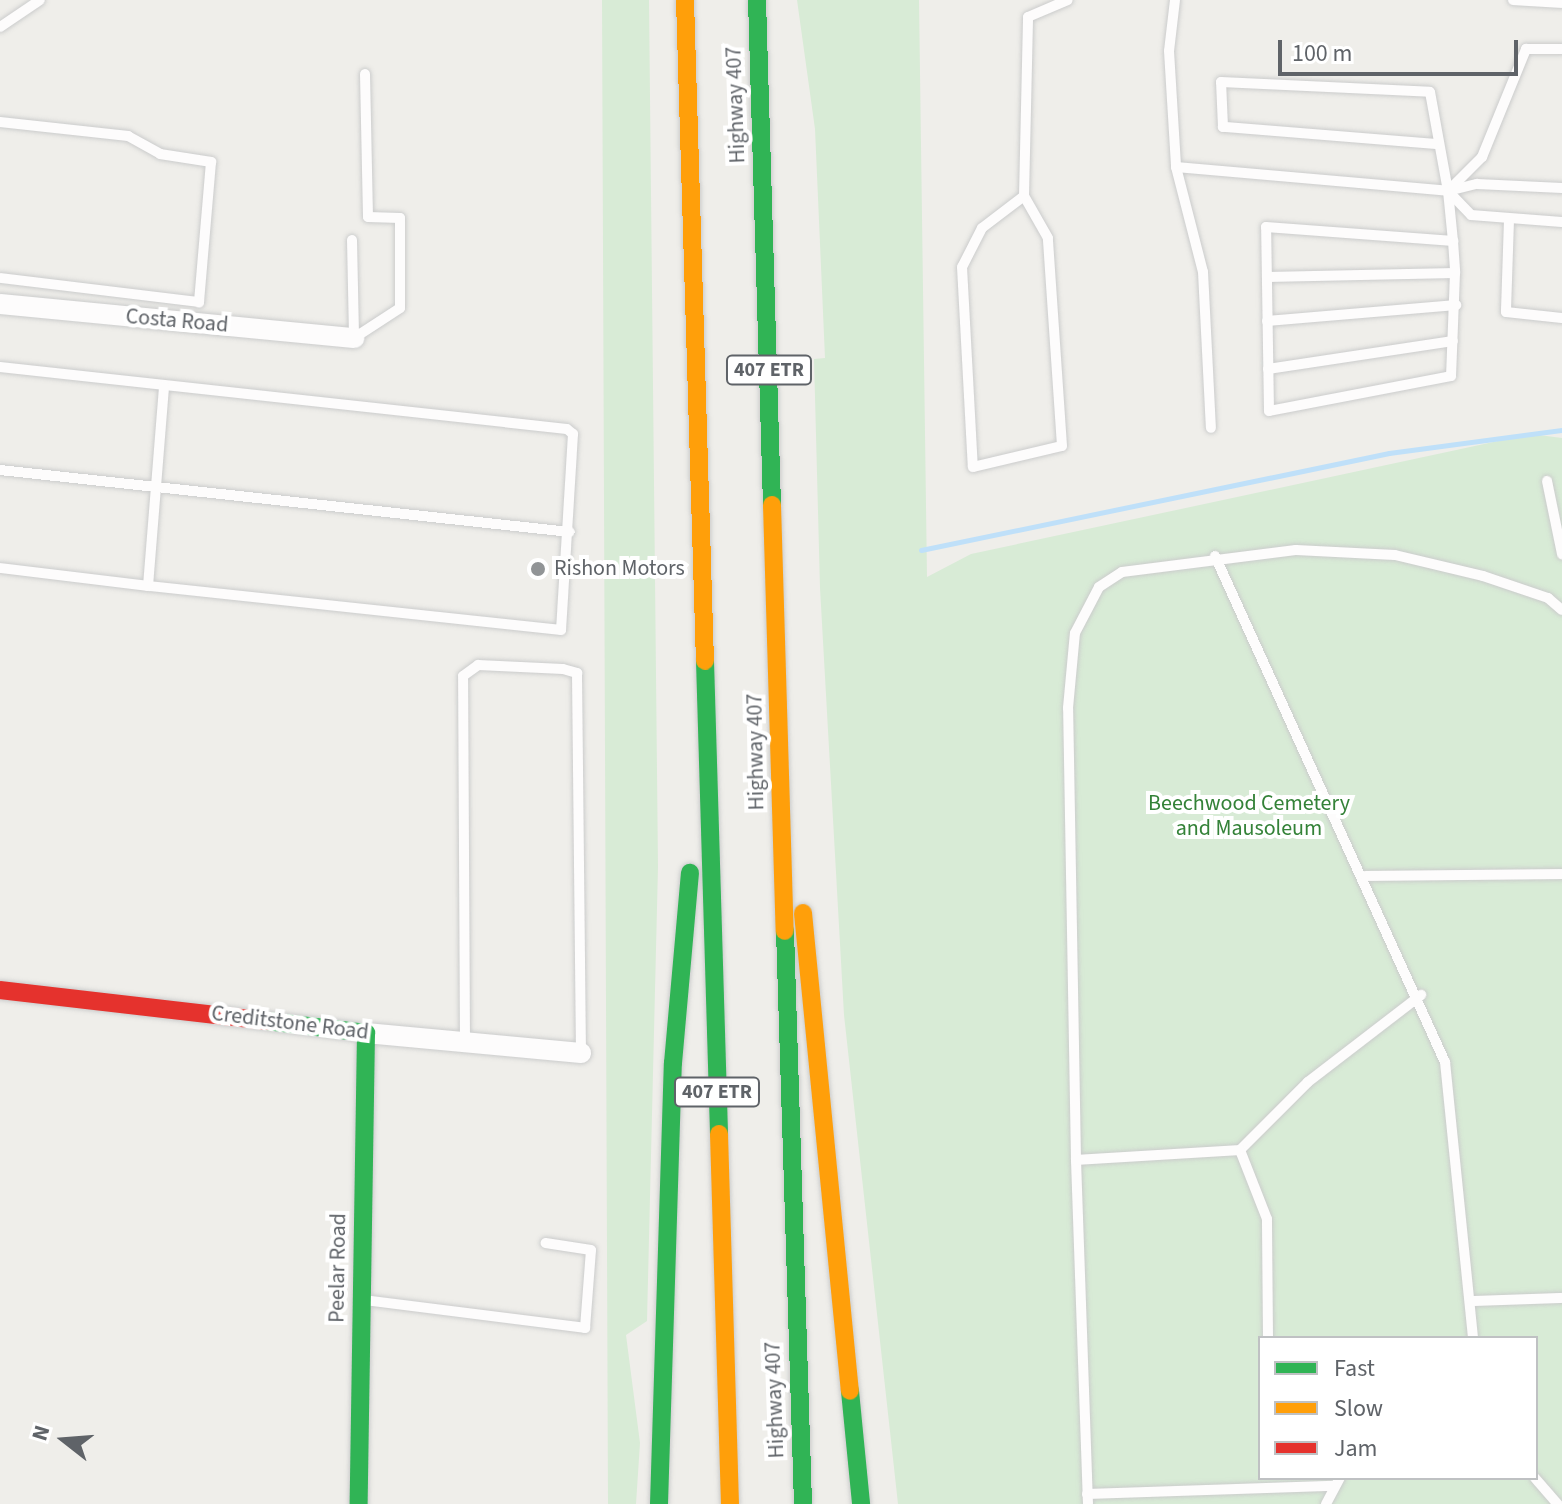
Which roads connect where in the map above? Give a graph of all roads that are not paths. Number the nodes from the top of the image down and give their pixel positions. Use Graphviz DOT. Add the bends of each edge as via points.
graph roads {
  1 [pos="40,0"];
  2 [pos="685,0"];
  3 [pos="757,0"];
  4 [pos="1068,0"];
  5 [pos="1175,0"];
  6 [pos="1513,0"];
  7 [pos="1562,3"];
  8 [pos="0,27"];
  9 [pos="1562,49"];
  10 [pos="365,74"];
  11 [pos="0,122"];
  12 [pos="1436,144"];
  13 [pos="1176,167"];
  14 [pos="1562,188"];
  15 [pos="1448,191"];
  16 [pos="1024,196"];
  17 [pos="1509,220"];
  18 [pos="1562,222"];
  19 [pos="352,240"];
  20 [pos="1453,241"];
  21 [pos="1455,273"];
  22 [pos="1267,277"];
  23 [pos="0,278"];
  24 [pos="0,304"];
  25 [pos="1456,305"];
  26 [pos="1562,318"];
  27 [pos="1267,321"];
  28 [pos="354,338"];
  29 [pos="1453,341"];
  30 [pos="0,367"];
  31 [pos="1268,369"];
  32 [pos="164,387"];
  33 [pos="1211,428"];
  34 [pos="0,470"];
  35 [pos="1547,481"];
  36 [pos="154,487"];
  37 [pos="570,532"];
  38 [pos="1562,554"];
  39 [pos="1215,556"];
  40 [pos="0,568"];
  41 [pos="148,586"];
  42 [pos="1562,610"];
  43 [pos="704,680"];
  44 [pos="781,740"];
  45 [pos="1562,874"];
  46 [pos="1366,876"];
  47 [pos="0,990"];
  48 [pos="1421,995"];
  49 [pos="366,1033"];
  50 [pos="465,1042"];
  51 [pos="581,1053"];
  52 [pos="1240,1150"];
  53 [pos="1076,1160"];
  54 [pos="546,1243"];
  55 [pos="1562,1298"];
  56 [pos="362,1299"];
  57 [pos="1472,1301"];
  58 [pos="1268,1336"];
  59 [pos="1473,1336"];
  60 [pos="1537,1480"];
  61 [pos="1337,1482"];
  62 [pos="1088,1499"];
  63 [pos="359,1504"];
  64 [pos="659,1504"];
  65 [pos="730,1504"];
  66 [pos="803,1504"];
  67 [pos="861,1504"];
  68 [pos="1326,1504"];
  69 [pos="1558,1504"];
  1 -- 8 [label="lane"];
  2 -- 43 [label="main road, 407 ETR"];
  3 -- 44 [label="main road, Highway 407 / 407 ETR"];
  4 -- 16 [label="lane" via="1028,17"];
  5 -- 13 [label="lane" via="1169,51"];
  6 -- 7 [label="lane"];
  9 -- 15 [label="lane" via="1526,49 1482,157"];
  10 -- 28 [label="lane" via="368,217 400,218 400,308"];
  11 -- 23 [label="lane" via="128,136 160,154 211,162 199,302"];
  12 -- 12 [label="lane" via="1430,92 1221,82 1223,127"];
  12 -- 15 [label="lane"];
  13 -- 15 [label="lane"];
  13 -- 33 [label="lane" via="1203,272"];
  14 -- 15 [label="lane" via="1477,184"];
  15 -- 17 [label="lane" via="1471,215"];
  15 -- 20 [label="lane"];
  16 -- 16 [label="lane" via="982,228 962,267 973,467 1062,446 1048,238"];
  17 -- 18 [label="lane"];
  17 -- 26 [label="lane" via="1506,312"];
  19 -- 28 [label="lane"];
  20 -- 21 [label="lane"];
  20 -- 22 [label="lane" via="1266,227"];
  21 -- 22 [label="lane"];
  21 -- 25 [label="lane"];
  22 -- 27 [label="lane"];
  24 -- 28 [label="street, Costa Road"];
  25 -- 27 [label="lane"];
  25 -- 29 [label="lane"];
  27 -- 31 [label="lane"];
  29 -- 31 [label="lane"];
  29 -- 31 [label="lane" via="1451,376 1307,408 1269,411"];
  30 -- 32 [label="lane"];
  32 -- 36 [label="lane"];
  32 -- 37 [label="lane" via="567,429 573,434"];
  34 -- 36 [label="lane"];
  35 -- 38 [label="lane"];
  36 -- 37 [label="lane"];
  36 -- 41 [label="lane"];
  37 -- 41 [label="lane" via="561,630"];
  39 -- 42 [label="lane" via="1262,550 1395,555 1483,576 1548,598"];
  39 -- 46 [label="lane"];
  39 -- 53 [label="lane" via="1122,572 1099,587 1075,633 1068,708"];
  40 -- 41 [label="lane"];
  43 -- 64 [label="main road" via="673,1063"];
  43 -- 65 [label="main road, 407 ETR"];
  44 -- 66 [label="main road, Highway 407 / 407 ETR"];
  44 -- 67 [label="main road" via="834,1178"];
  45 -- 46 [label="lane"];
  46 -- 48 [label="lane"];
  47 -- 49 [label="main road, Creditstone Road"];
  48 -- 52 [label="lane" via="1308,1082"];
  48 -- 57 [label="lane" via="1445,1062"];
  49 -- 50 [label="street, Creditstone Road"];
  49 -- 56 [label="main road, Peelar Road"];
  50 -- 51 [label="street, Creditstone Road"];
  50 -- 51 [label="lane" via="463,676 478,665 563,669 577,680"];
  52 -- 53 [label="lane"];
  52 -- 58 [label="lane" via="1267,1219"];
  53 -- 62 [label="lane"];
  54 -- 56 [label="lane" via="591,1250 585,1328"];
  55 -- 57 [label="lane"];
  56 -- 63 [label="main road, Peelar Road"];
  57 -- 59 [label="lane"];
  60 -- 69 [label="lane"];
  61 -- 62 [label="lane"];
  61 -- 68 [label="lane"];
}
